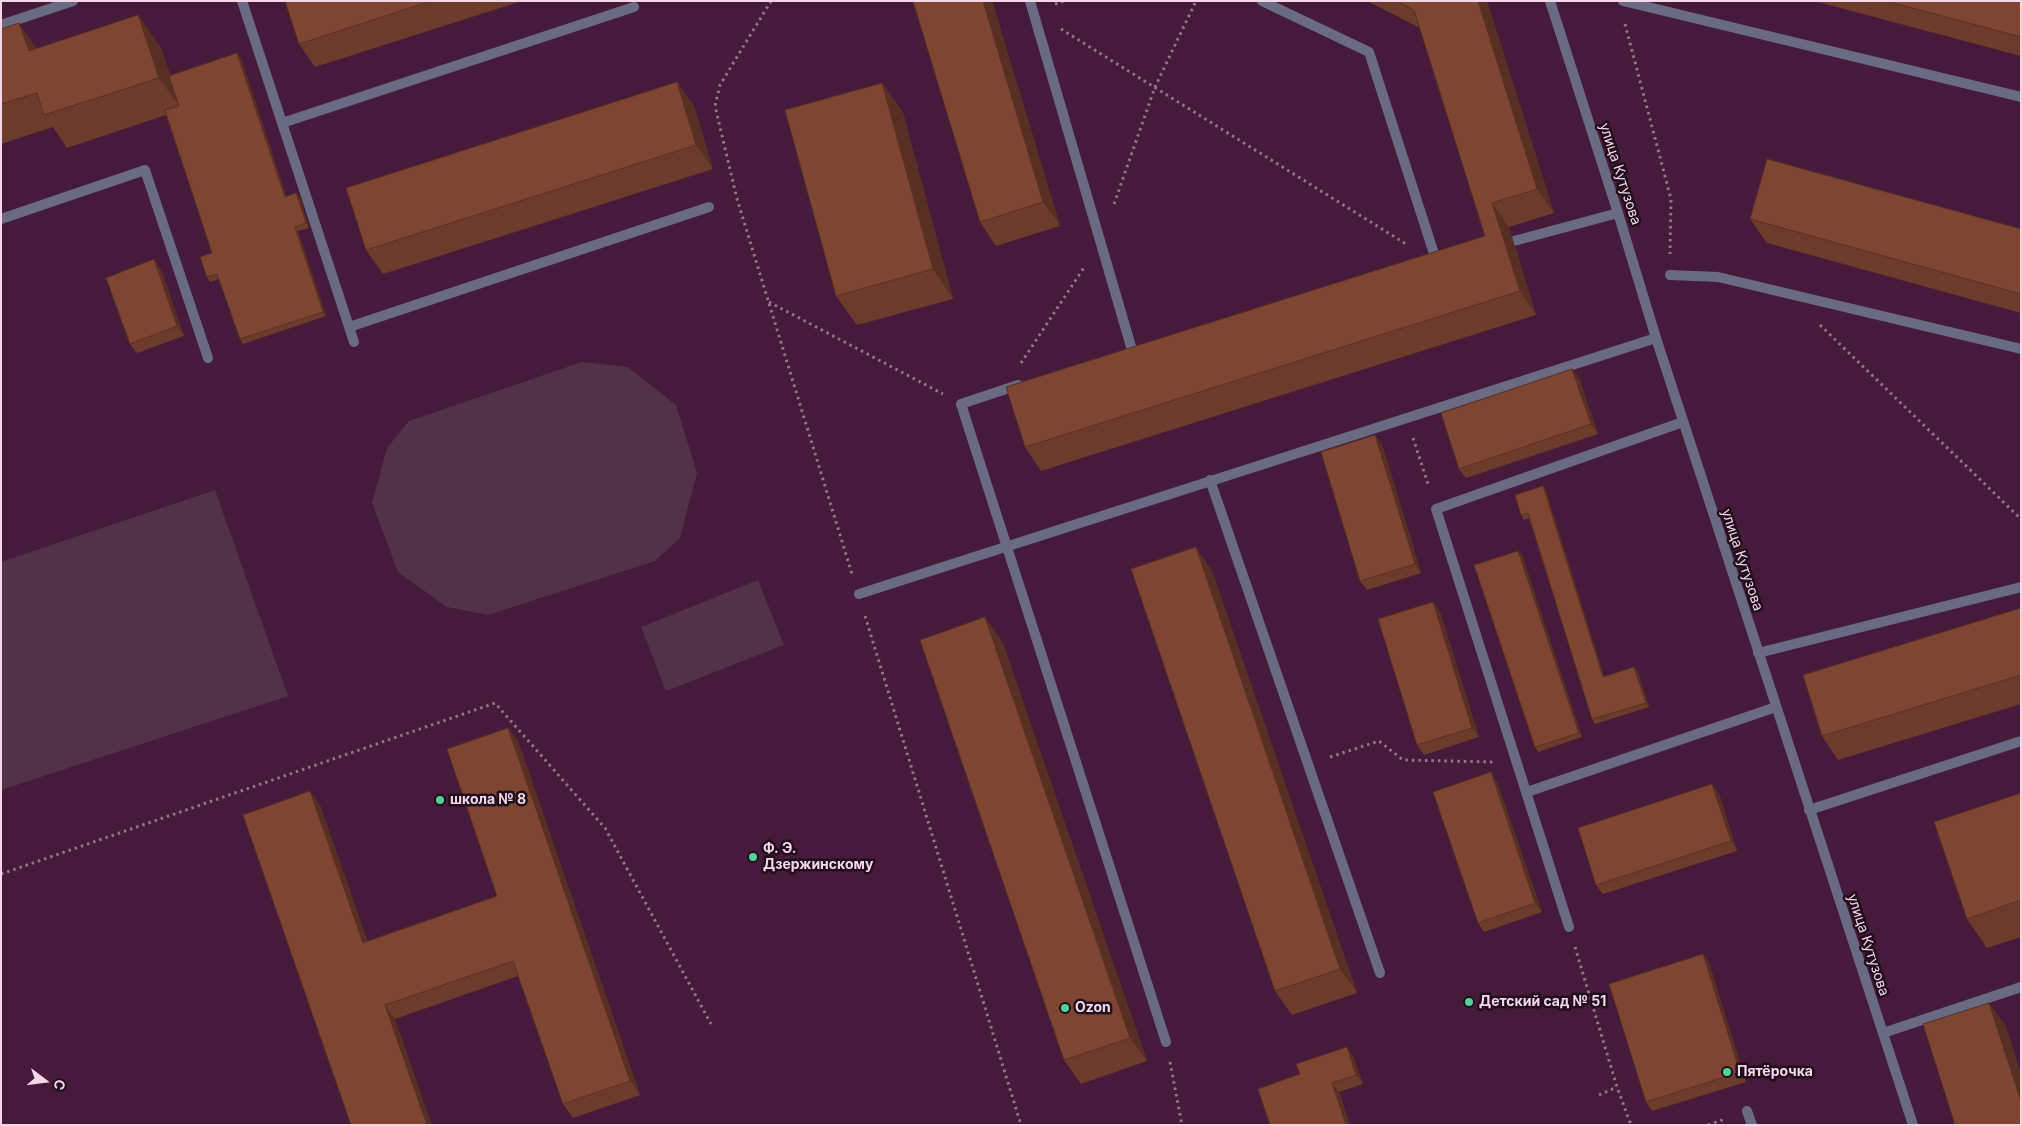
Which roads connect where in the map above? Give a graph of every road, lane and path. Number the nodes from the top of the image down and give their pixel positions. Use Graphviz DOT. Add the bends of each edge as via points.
graph roads {
  1 [pos="73,1"];
  2 [pos="242,1"];
  3 [pos="771,1"];
  4 [pos="1262,1"];
  5 [pos="1550,1"];
  6 [pos="1623,1"];
  7 [pos="1032,6"];
  8 [pos="634,7"];
  9 [pos="1624,20"];
  10 [pos="1,25"];
  11 [pos="2021,97"];
  12 [pos="282,122"];
  13 [pos="709,207"];
  14 [pos="1618,213"];
  15 [pos="1,219"];
  16 [pos="1514,242"];
  17 [pos="1437,263"];
  18 [pos="1670,275"];
  19 [pos="769,302"];
  20 [pos="1815,321"];
  21 [pos="349,328"];
  22 [pos="1656,338"];
  23 [pos="354,342"];
  24 [pos="2021,349"];
  25 [pos="1132,350"];
  26 [pos="208,358"];
  27 [pos="1031,381"];
  28 [pos="961,404"];
  29 [pos="1406,418"];
  30 [pos="1683,422"];
  31 [pos="1210,480"];
  32 [pos="1436,509"];
  33 [pos="2021,519"];
  34 [pos="1006,546"];
  35 [pos="2021,587"];
  36 [pos="859,594"];
  37 [pos="1758,653"];
  38 [pos="1776,707"];
  39 [pos="2021,741"];
  40 [pos="1518,763"];
  41 [pos="1308,764"];
  42 [pos="1527,792"];
  43 [pos="1809,810"];
  44 [pos="1,874"];
  45 [pos="1569,927"];
  46 [pos="1380,973"];
  47 [pos="2021,986"];
  48 [pos="711,1024"];
  49 [pos="1883,1033"];
  50 [pos="1166,1042"];
  51 [pos="1617,1086"];
  52 [pos="1599,1095"];
  53 [pos="1747,1111"];
  54 [pos="1021,1125"];
  55 [pos="1182,1125"];
  56 [pos="1631,1125"];
  57 [pos="1752,1125"];
  58 [pos="1913,1125"];
  1 -- 10 [label="street"];
  2 -- 12 [label="street"];
  3 -- 19 [label="path" via="720,85 716,106 737,199"];
  4 -- 17 [label="street" via="1368,52"];
  5 -- 14 [label="street, улица Кутузова"];
  6 -- 11 [label="street"];
  7 -- 17 [label="path"];
  7 -- 25 [label="street"];
  8 -- 12 [label="street"];
  9 -- 18 [label="path" via="1671,199"];
  12 -- 21 [label="street"];
  13 -- 21 [label="street"];
  14 -- 16 [label="street"];
  14 -- 22 [label="street, улица Кутузова"];
  15 -- 26 [label="street" via="145,170"];
  18 -- 24 [label="street" via="1718,277"];
  19 -- 28 [label="path"];
  19 -- 36 [label="path"];
  20 -- 33 [label="path"];
  21 -- 23 [label="street"];
  22 -- 29 [label="street"];
  22 -- 30 [label="street, улица Кутузова"];
  27 -- 28 [label="street"];
  28 -- 34 [label="street"];
  29 -- 31 [label="street"];
  29 -- 32 [label="path"];
  30 -- 32 [label="street"];
  30 -- 37 [label="street, улица Кутузова"];
  31 -- 34 [label="street"];
  31 -- 41 [label="street"];
  32 -- 40 [label="street"];
  34 -- 36 [label="street"];
  34 -- 50 [label="street"];
  35 -- 37 [label="street"];
  36 -- 54 [label="path"];
  37 -- 38 [label="street, улица Кутузова"];
  38 -- 42 [label="street"];
  38 -- 43 [label="street, улица Кутузова"];
  39 -- 43 [label="street"];
  40 -- 41 [label="path" via="1403,760 1379,741"];
  40 -- 42 [label="street"];
  41 -- 46 [label="street"];
  42 -- 45 [label="street"];
  43 -- 49 [label="street, улица Кутузова"];
  44 -- 48 [label="path" via="495,702 605,828"];
  45 -- 51 [label="path"];
  47 -- 49 [label="street"];
  49 -- 58 [label="street, улица Кутузова"];
  50 -- 55 [label="path"];
  51 -- 52 [label="path"];
  51 -- 56 [label="path"];
  53 -- 57 [label="street"];
}
